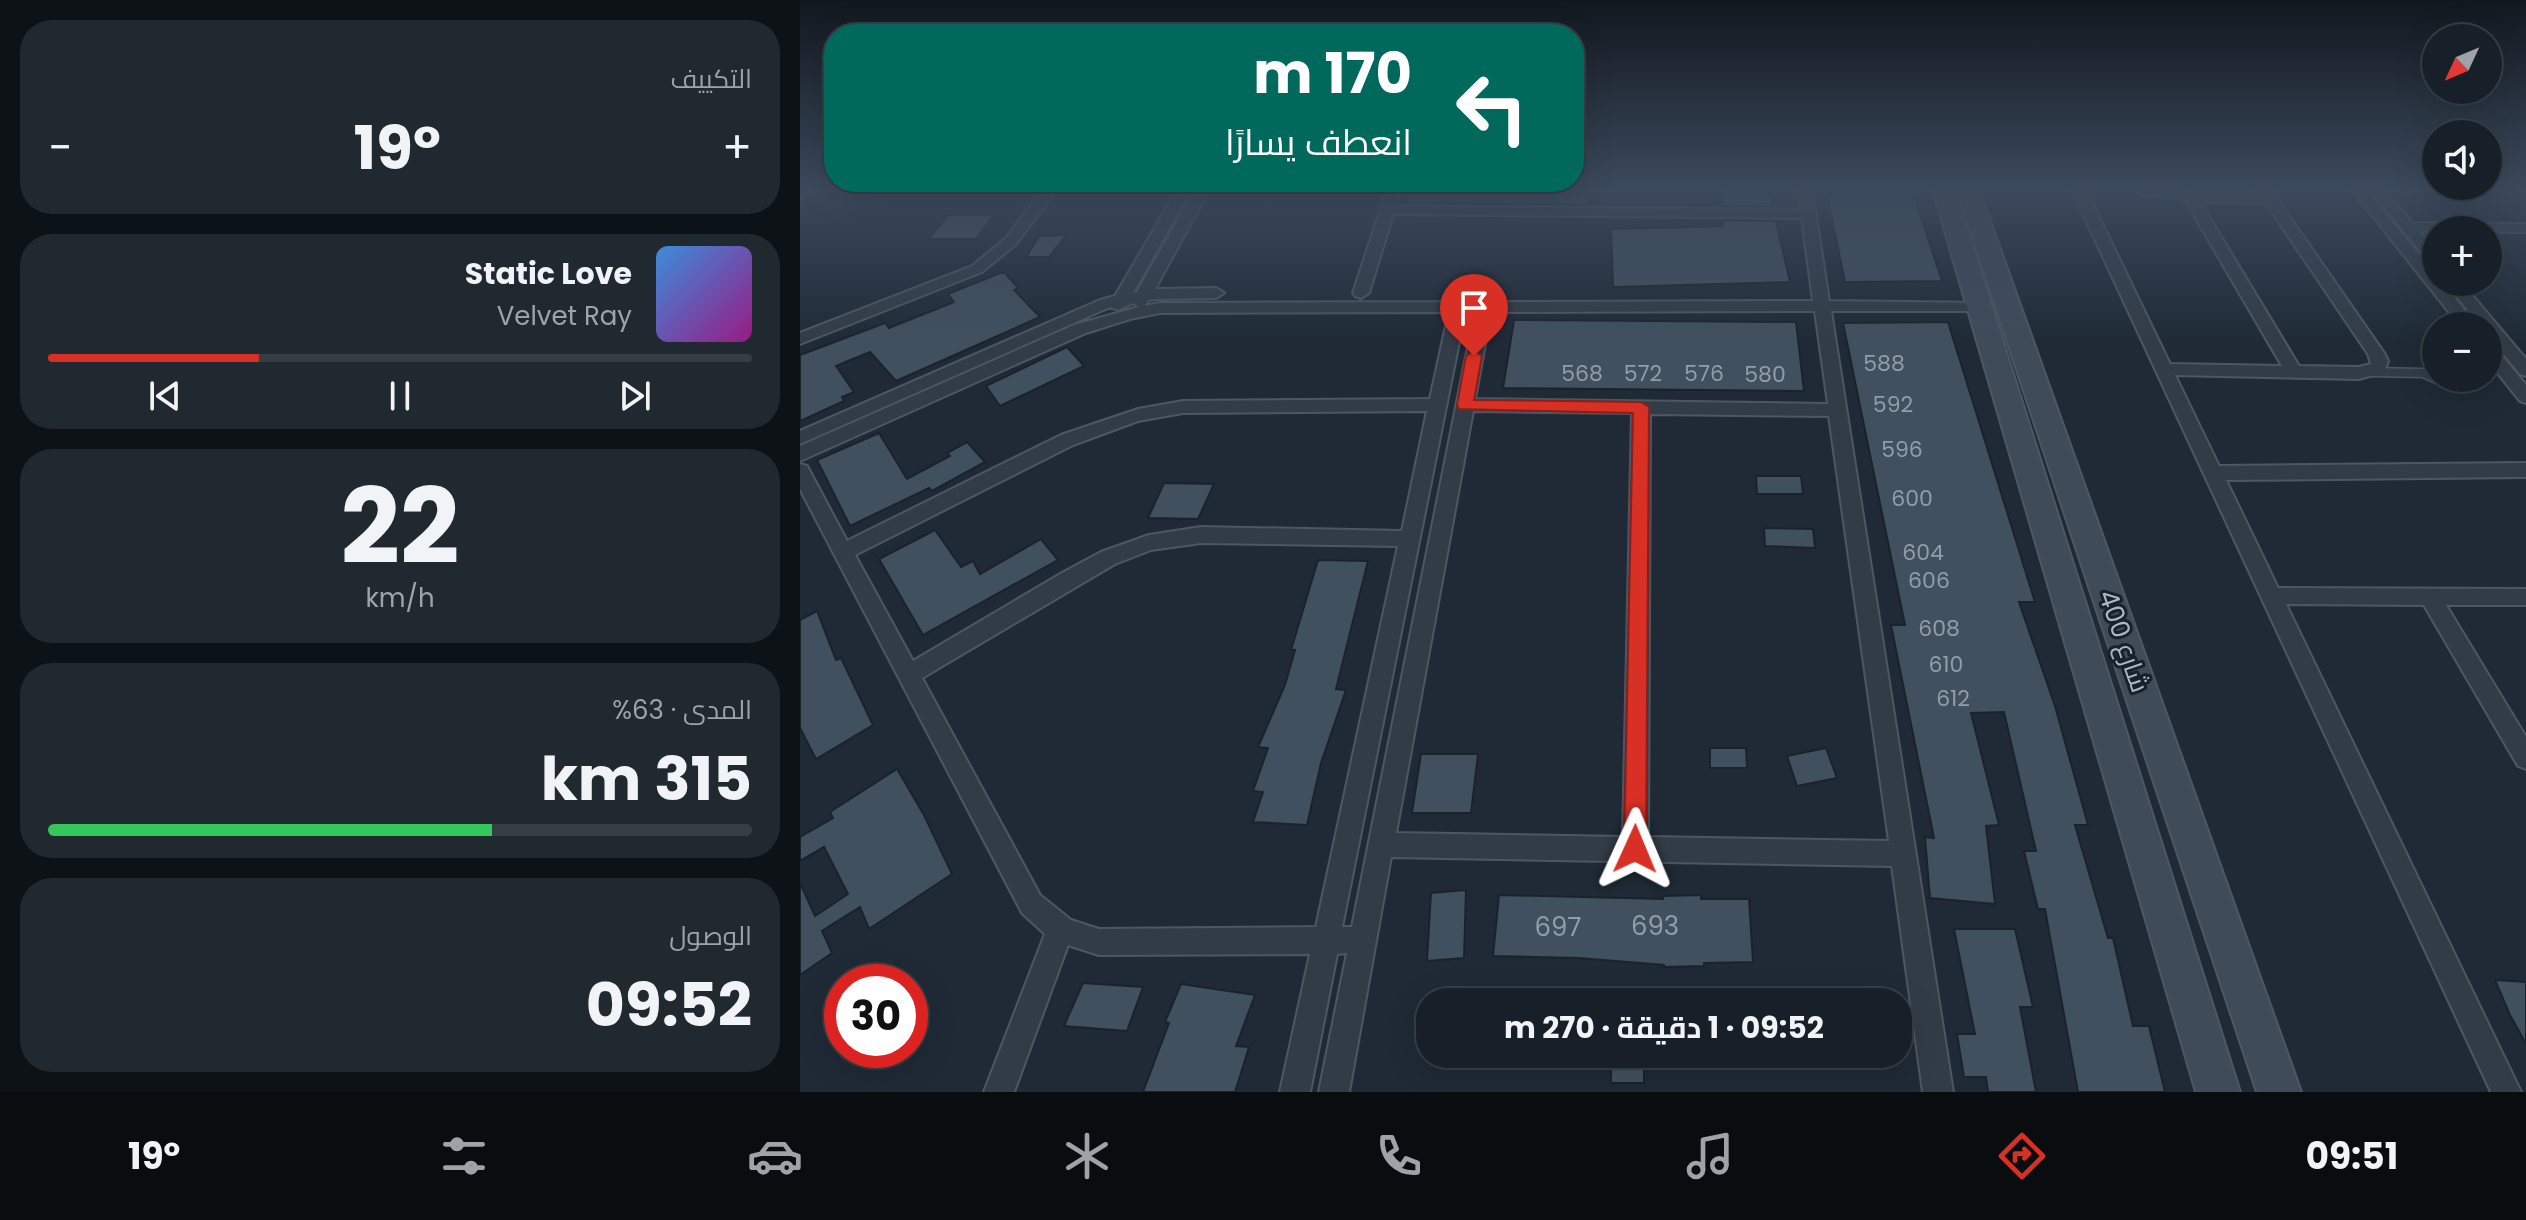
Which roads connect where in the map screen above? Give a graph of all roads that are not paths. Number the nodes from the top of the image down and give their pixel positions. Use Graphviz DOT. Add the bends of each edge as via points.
graph roads {
  1 [pos="1011,241"];
  2 [pos="1155,241"];
  3 [pos="1174,241"];
  4 [pos="1378,241"];
  5 [pos="1813,241"];
  6 [pos="1964,241"];
  7 [pos="1977,241"];
  8 [pos="2103,241"];
  9 [pos="2215,241"];
  10 [pos="2299,241"];
  11 [pos="2400,241"];
  12 [pos="1361,293"];
  13 [pos="1144,295"];
  14 [pos="2465,296"];
  15 [pos="1987,297"];
  16 [pos="1121,299"];
  17 [pos="1460,300"];
  18 [pos="1484,300"];
  19 [pos="1821,300"];
  20 [pos="1134,312"];
  21 [pos="2458,312"];
  22 [pos="1110,318"];
  23 [pos="800,339"];
  24 [pos="2502,367"];
  25 [pos="2163,369"];
  26 [pos="2526,370"];
  27 [pos="2294,372"];
  28 [pos="2369,372"];
  29 [pos="2422,373"];
  30 [pos="2526,397"];
  31 [pos="1438,405"];
  32 [pos="1465,405"];
  33 [pos="1641,407"];
  34 [pos="1838,410"];
  35 [pos="800,438"];
  36 [pos="800,454"];
  37 [pos="2526,470"];
  38 [pos="800,471"];
  39 [pos="2213,473"];
  40 [pos="1410,539"];
  41 [pos="843,552"];
  42 [pos="2271,596"];
  43 [pos="2430,597"];
  44 [pos="2526,597"];
  45 [pos="909,675"];
  46 [pos="2520,737"];
  47 [pos="2526,758"];
  48 [pos="1381,845"];
  49 [pos="1635,849"];
  50 [pos="1903,854"];
  51 [pos="1060,930"];
  52 [pos="1326,940"];
  53 [pos="1363,940"];
  54 [pos="999,1092"];
  55 [pos="1295,1092"];
  56 [pos="1334,1092"];
  57 [pos="1938,1092"];
  58 [pos="2218,1092"];
  59 [pos="2279,1092"];
  60 [pos="2506,1092"];
  1 -- 23 [label="street" via="977,269"];
  2 -- 16 [label="street"];
  3 -- 13 [label="street"];
  4 -- 12 [label="street"];
  5 -- 19 [label="street"];
  6 -- 15 [label="street, شارع 400"];
  7 -- 15 [label="street, شارع 400"];
  8 -- 25 [label="street"];
  9 -- 27 [label="street"];
  10 -- 28 [label="street" via="2376,353 2378,368"];
  11 -- 21 [label="street"];
  12 -- 13 [label="street"];
  12 -- 17 [label="street"];
  13 -- 16 [label="street"];
  13 -- 20 [label="street"];
  14 -- 26 [label="street"];
  15 -- 19 [label="street"];
  15 -- 58 [label="street, شارع 400"];
  15 -- 59 [label="street, شارع 400"];
  16 -- 22 [label="street"];
  16 -- 35 [label="street"];
  17 -- 18 [label="street"];
  17 -- 20 [label="street"];
  17 -- 31 [label="street"];
  18 -- 19 [label="street"];
  18 -- 32 [label="street"];
  19 -- 34 [label="street"];
  20 -- 22 [label="street"];
  22 -- 36 [label="street"];
  24 -- 30 [label="street"];
  25 -- 27 [label="street"];
  25 -- 39 [label="street"];
  27 -- 28 [label="street"];
  28 -- 29 [label="lane"];
  31 -- 40 [label="street"];
  31 -- 41 [label="street" via="1183,407 1143,413 1085,431"];
  32 -- 33 [label="street"];
  32 -- 48 [label="street"];
  33 -- 34 [label="street"];
  33 -- 49 [label="street"];
  34 -- 50 [label="street"];
  37 -- 39 [label="street"];
  38 -- 41 [label="street"];
  39 -- 42 [label="street"];
  40 -- 45 [label="street" via="1201,535 1149,543 1088,569"];
  40 -- 52 [label="street"];
  41 -- 45 [label="street"];
  42 -- 43 [label="street"];
  42 -- 60 [label="street"];
  43 -- 44 [label="street"];
  43 -- 46 [label="street"];
  45 -- 51 [label="street" via="1031,904"];
  46 -- 47 [label="street"];
  48 -- 49 [label="street"];
  48 -- 53 [label="street"];
  49 -- 50 [label="street"];
  50 -- 57 [label="street"];
  51 -- 52 [label="street" via="1099,942"];
  51 -- 54 [label="street"];
  52 -- 53 [label="street"];
  52 -- 55 [label="street"];
  53 -- 56 [label="street"];
}
